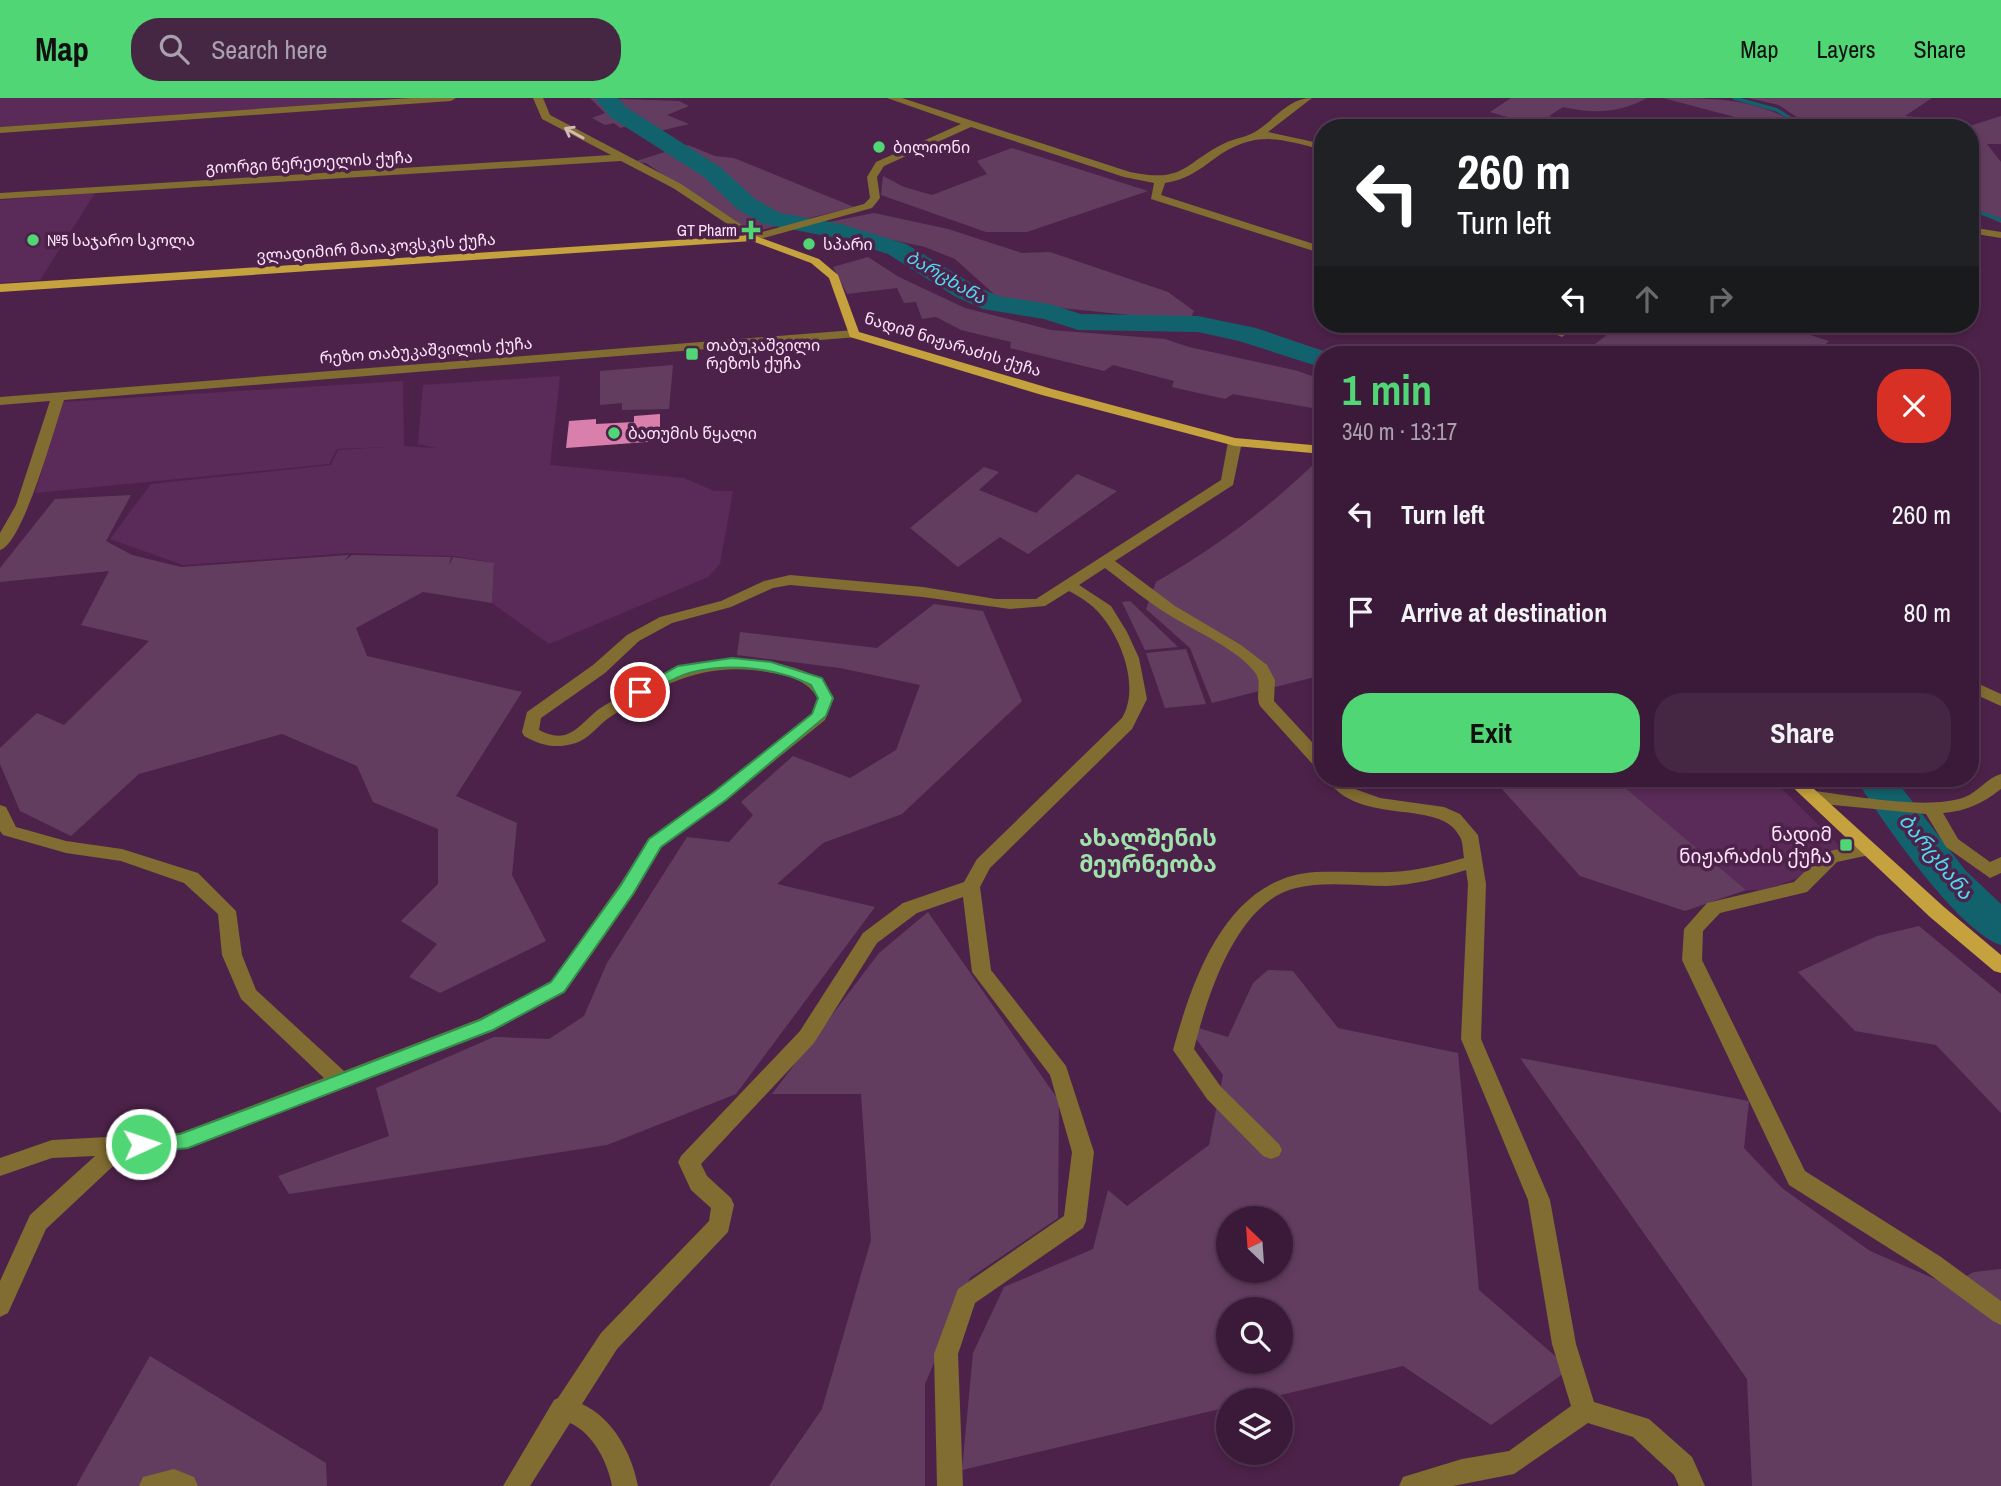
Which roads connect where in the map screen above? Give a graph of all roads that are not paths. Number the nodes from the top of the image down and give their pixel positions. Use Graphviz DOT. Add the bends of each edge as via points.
graph roads {
  1 [pos="451,98"];
  2 [pos="538,98"];
  3 [pos="892,98"];
  4 [pos="940,98"];
  5 [pos="1307,98"];
  6 [pos="917,107"];
  7 [pos="969,124"];
  8 [pos="0,130"];
  9 [pos="1259,135"];
  10 [pos="1314,145"];
  11 [pos="620,158"];
  12 [pos="1160,182"];
  13 [pos="0,196"];
  14 [pos="1979,231"];
  15 [pos="2001,235"];
  16 [pos="753,238"];
  17 [pos="1314,248"];
  18 [pos="0,288"];
  19 [pos="854,334"];
  20 [pos="58,397"];
  21 [pos="0,401"];
  22 [pos="1235,442"];
  23 [pos="1314,449"];
  24 [pos="0,546"];
  25 [pos="1106,562"];
  26 [pos="1069,585"];
  27 [pos="1979,690"];
  28 [pos="2001,701"];
  29 [pos="1314,755"];
  30 [pos="2001,780"];
  31 [pos="1343,787"];
  32 [pos="1802,787"];
  33 [pos="1813,797"];
  34 [pos="1924,807"];
  35 [pos="0,811"];
  36 [pos="1868,849"];
  37 [pos="1475,861"];
  38 [pos="2001,864"];
  39 [pos="971,887"];
  40 [pos="2001,966"];
  41 [pos="342,1082"];
  42 [pos="120,1146"];
  43 [pos="1271,1150"];
  44 [pos="0,1167"];
  45 [pos="0,1306"];
  46 [pos="2001,1314"];
  47 [pos="563,1408"];
  48 [pos="1585,1411"];
  49 [pos="152,1486"];
  50 [pos="185,1486"];
  51 [pos="516,1486"];
  52 [pos="625,1486"];
  53 [pos="950,1486"];
  54 [pos="1412,1486"];
  55 [pos="1692,1486"];
  1 -- 8 [label="street"];
  11 -- 2 [label="street, ნადიმ ნიჟარაძის ქუჩა, one-way" via="546,117"];
  3 -- 6 [label="street"];
  4 -- 6 [label="street"];
  5 -- 9 [label="street"];
  6 -- 7 [label="street"];
  7 -- 12 [label="street"];
  7 -- 16 [label="street" via="887,159 872,177 875,198 868,206"];
  9 -- 10 [label="street"];
  9 -- 12 [label="street" via="1230,145 1182,178"];
  11 -- 13 [label="street, გიორგი წერეთელის ქუჩა"];
  11 -- 16 [label="street, ნადიმ ნიჟარაძის ქუჩა" via="677,187"];
  12 -- 17 [label="street" via="1155,197"];
  14 -- 15 [label="street"];
  16 -- 18 [label="main road, ვლადიმირ მაიაკოვსკის ქუჩა"];
  16 -- 19 [label="main road, ნადიმ ნიჟარაძის ქუჩა" via="815,261 834,277"];
  19 -- 20 [label="street, რეზო თაბუკაშვილის ქუჩა"];
  19 -- 22 [label="main road, ნადიმ ნიჟარაძის ქუჩა"];
  20 -- 21 [label="street, რეზო თაბუკაშვილის ქუჩა"];
  20 -- 24 [label="street" via="23,505"];
  22 -- 23 [label="main road, ნადიმ ნიჟარაძის ქუჩა"];
  22 -- 25 [label="street" via="1228,482"];
  25 -- 26 [label="street"];
  25 -- 29 [label="street" via="1261,669 1267,680 1266,702"];
  26 -- 39 [label="street" via="1098,603 1115,621 1139,696 1136,709 1126,725 983,864"];
  26 -- 41 [label="street" via="1040,603 1017,606 790,580 666,620 634,638 533,716 530,732 543,740 573,738 660,679 683,670 732,663 771,667 817,682 826,698 824,706 799,733 655,843 558,987 486,1025"];
  27 -- 28 [label="street"];
  30 -- 34 [label="street" via="1970,802"];
  31 -- 37 [label="street" via="1378,804 1438,811 1454,818 1469,835"];
  32 -- 33 [label="main road"];
  33 -- 34 [label="street"];
  33 -- 36 [label="main road"];
  34 -- 38 [label="street" via="1952,843 1990,871"];
  35 -- 41 [label="street" via="9,831 66,847 122,855 191,878 227,911 232,955 248,994"];
  36 -- 40 [label="main road"];
  36 -- 46 [label="street" via="1831,858 1800,887 1714,908 1694,929 1692,960 1797,1178 1933,1264"];
  37 -- 43 [label="street" via="1395,879 1290,882 1257,898 1214,964 1194,1007 1183,1050 1214,1093"];
  37 -- 48 [label="street" via="1471,1040 1539,1200 1564,1344"];
  39 -- 47 [label="street" via="910,908 870,938 807,1037 689,1162 699,1182 723,1205 720,1225 609,1341"];
  39 -- 53 [label="street" via="982,972 1059,1072 1083,1152 1076,1221 966,1296 946,1354"];
  41 -- 42 [label="street" via="181,1142"];
  42 -- 44 [label="street" via="52,1149"];
  42 -- 45 [label="street" via="38,1222"];
  47 -- 51 [label="street"];
  47 -- 52 [label="street" via="591,1420 621,1464"];
  48 -- 54 [label="street" via="1514,1462"];
  48 -- 55 [label="street" via="1640,1427 1683,1466"];
  49 -- 50 [label="street" via="174,1481"];
}
